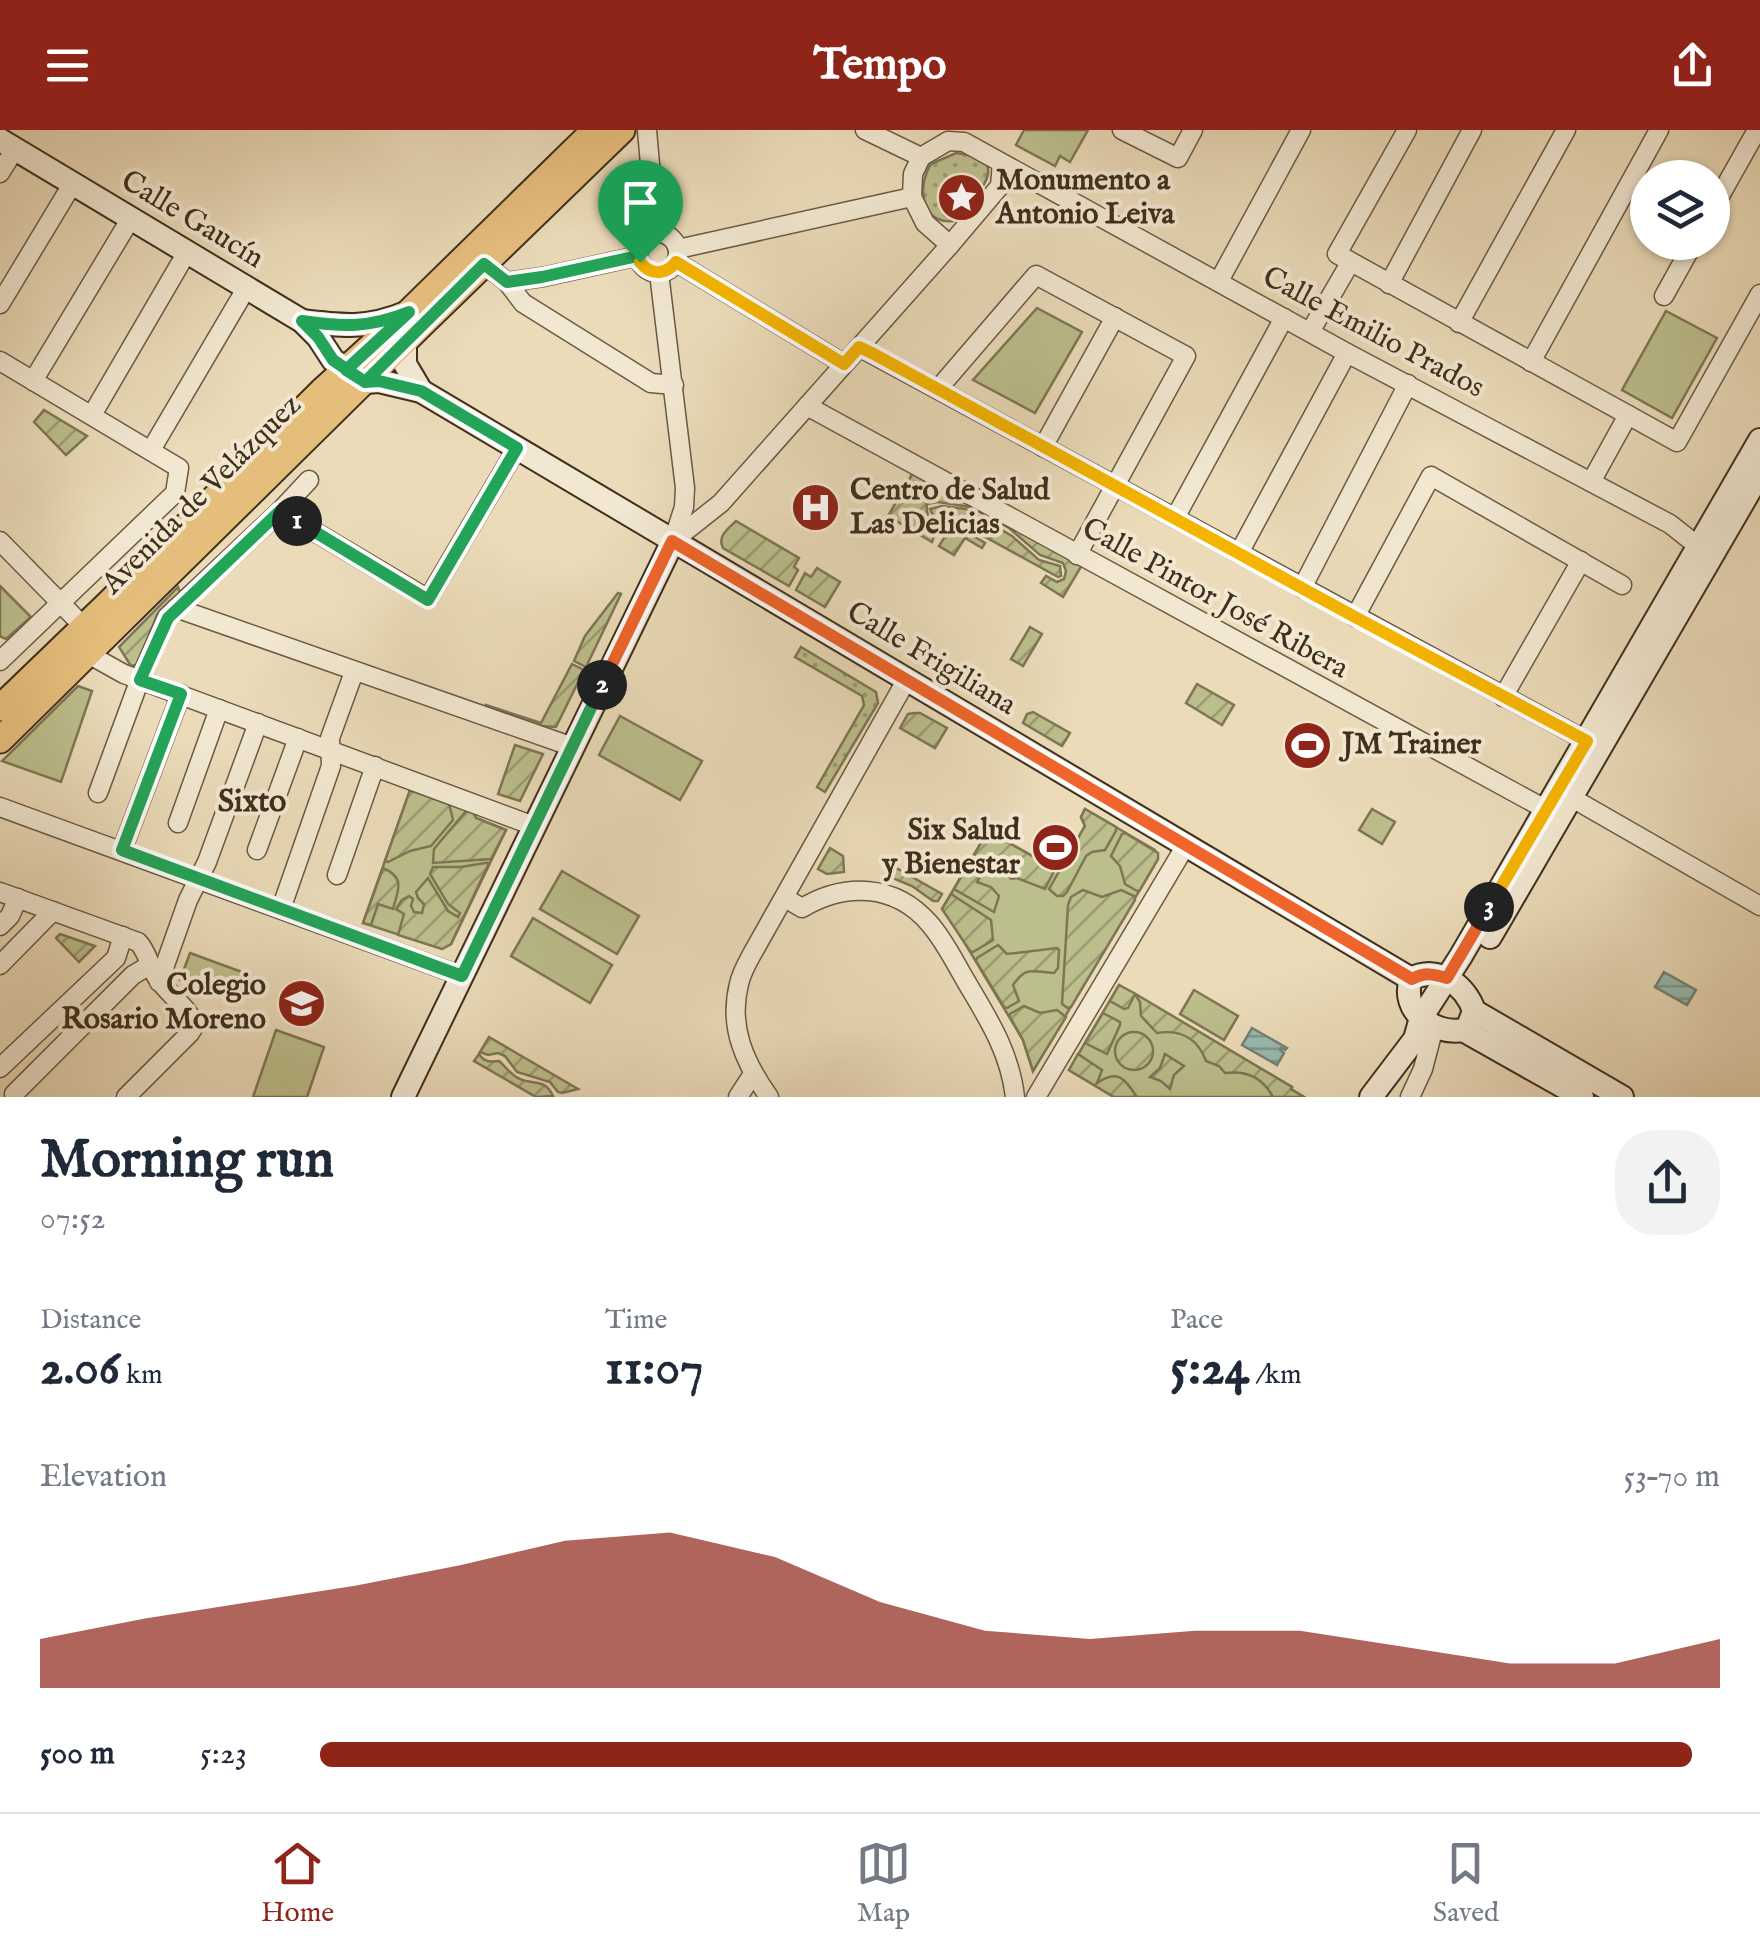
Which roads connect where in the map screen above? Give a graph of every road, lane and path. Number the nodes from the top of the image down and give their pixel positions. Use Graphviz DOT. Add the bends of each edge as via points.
graph roads {
  1 [pos="594,130"];
  2 [pos="622,130"];
  3 [pos="647,130"];
  4 [pos="865,130"];
  5 [pos="1122,130"];
  6 [pos="1193,130"];
  7 [pos="1301,130"];
  8 [pos="1407,130"];
  9 [pos="1472,130"];
  10 [pos="1566,130"];
  11 [pos="1659,130"];
  12 [pos="1757,130"];
  13 [pos="955,136"];
  14 [pos="4,137"];
  15 [pos="921,158"];
  16 [pos="1002,164"];
  17 [pos="0,174"];
  18 [pos="1730,178"];
  19 [pos="73,183"];
  20 [pos="912,197"];
  21 [pos="131,218"];
  22 [pos="656,232"];
  23 [pos="950,245"];
  24 [pos="187,252"];
  25 [pos="638,256"];
  26 [pos="1684,260"];
  27 [pos="671,261"];
  28 [pos="1350,263"];
  29 [pos="484,264"];
  30 [pos="507,282"];
  31 [pos="1219,282"];
  32 [pos="1389,284"];
  33 [pos="247,288"];
  34 [pos="1760,294"];
  35 [pos="1664,296"];
  36 [pos="0,304"];
  37 [pos="409,312"];
  38 [pos="1115,317"];
  39 [pos="1284,318"];
  40 [pos="302,321"];
  41 [pos="1459,323"];
  42 [pos="349,326"];
  43 [pos="1310,332"];
  44 [pos="405,340"];
  45 [pos="859,347"];
  46 [pos="1347,353"];
  47 [pos="0,361"];
  48 [pos="1531,362"];
  49 [pos="844,364"];
  50 [pos="348,371"];
  51 [pos="33,380"];
  52 [pos="1408,384"];
  53 [pos="674,386"];
  54 [pos="938,389"];
  55 [pos="421,391"];
  56 [pos="807,406"];
  57 [pos="92,415"];
  58 [pos="1628,415"];
  59 [pos="1760,440"];
  60 [pos="1042,447"];
  61 [pos="517,448"];
  62 [pos="151,450"];
  63 [pos="1760,473"];
  64 [pos="308,480"];
  65 [pos="1590,482"];
  66 [pos="1114,486"];
  67 [pos="280,511"];
  68 [pos="1174,518"];
  69 [pos="0,541"];
  70 [pos="672,541"];
  71 [pos="1706,552"];
  72 [pos="1239,553"];
  73 [pos="1077,555"];
  74 [pos="1581,561"];
  75 [pos="1622,585"];
  76 [pos="1302,588"];
  77 [pos="61,602"];
  78 [pos="176,608"];
  79 [pos="1355,617"];
  80 [pos="84,627"];
  81 [pos="88,654"];
  82 [pos="0,661"];
  83 [pos="354,672"];
  84 [pos="906,679"];
  85 [pos="140,680"];
  86 [pos="181,694"];
  87 [pos="1504,697"];
  88 [pos="0,708"];
  89 [pos="219,708"];
  90 [pos="258,723"];
  91 [pos="298,738"];
  92 [pos="0,740"];
  93 [pos="1587,741"];
  94 [pos="573,747"];
  95 [pos="331,750"];
  96 [pos="375,766"];
  97 [pos="98,792"];
  98 [pos="1572,798"];
  99 [pos="0,806"];
  100 [pos="1545,809"];
  101 [pos="178,823"];
  102 [pos="534,826"];
  103 [pos="1186,845"];
  104 [pos="122,850"];
  105 [pos="258,850"];
  106 [pos="337,875"];
  107 [pos="198,879"];
  108 [pos="9,895"];
  109 [pos="785,898"];
  110 [pos="1760,906"];
  111 [pos="281,909"];
  112 [pos="53,911"];
  113 [pos="0,926"];
  114 [pos="122,936"];
  115 [pos="0,966"];
  116 [pos="154,974"];
  117 [pos="462,976"];
  118 [pos="1412,979"];
  119 [pos="1454,983"];
  120 [pos="1469,1021"];
  121 [pos="1423,1028"];
  122 [pos="0,1068"];
  123 [pos="753,1074"];
  124 [pos="0,1080"];
  125 [pos="15,1096"];
  126 [pos="126,1097"];
  127 [pos="403,1097"];
  128 [pos="738,1097"];
  129 [pos="769,1097"];
  130 [pos="1015,1097"];
  131 [pos="1036,1097"];
  132 [pos="1371,1097"];
  133 [pos="1410,1097"];
  134 [pos="1582,1097"];
  135 [pos="1622,1097"];
  1 -- 37 [label="main road, Avenida de Velázquez"];
  2 -- 29 [label="main road, Avenida de Velázquez"];
  3 -- 22 [label="street"];
  4 -- 15 [label="street"];
  5 -- 6 [label="street" via="1178,158"];
  7 -- 31 [label="street"];
  8 -- 28 [label="street" via="1337,254"];
  9 -- 32 [label="street"];
  10 -- 41 [label="street"];
  11 -- 48 [label="street"];
  12 -- 18 [label="street"];
  13 -- 15 [label="street"];
  13 -- 16 [label="street"];
  14 -- 17 [label="street"];
  14 -- 19 [label="main road, Calle Gaucín"];
  15 -- 20 [label="street"];
  16 -- 23 [label="street" via="1000,186"];
  16 -- 31 [label="street, Calle Emilio Prados"];
  19 -- 21 [label="main road, Calle Gaucín"];
  19 -- 36 [label="street"];
  20 -- 23 [label="street" via="925,224"];
  20 -- 27 [label="street"];
  21 -- 24 [label="main road, Calle Gaucín"];
  21 -- 51 [label="street"];
  22 -- 25 [label="street" via="640,243"];
  22 -- 27 [label="street" via="668,235"];
  23 -- 45 [label="street"];
  24 -- 33 [label="main road, Calle Gaucín"];
  24 -- 57 [label="street"];
  25 -- 27 [label="street" via="648,270"];
  25 -- 30 [label="street"];
  26 -- 35 [label="street"];
  27 -- 49 [label="street"];
  27 -- 53 [label="street"];
  28 -- 32 [label="street"];
  28 -- 43 [label="street"];
  29 -- 30 [label="street"];
  29 -- 44 [label="main road, Avenida de Velázquez"];
  30 -- 53 [label="street" via="523,303 596,350 651,382"];
  31 -- 39 [label="street, Calle Emilio Prados"];
  32 -- 41 [label="street"];
  33 -- 40 [label="main road, Calle Gaucín"];
  33 -- 62 [label="street"];
  34 -- 58 [label="street" via="1677,442"];
  37 -- 42 [label="main road, Calle Gaucín"];
  37 -- 50 [label="main road, Avenida de Velázquez"];
  38 -- 54 [label="street" via="1036,275"];
  38 -- 60 [label="street"];
  38 -- 66 [label="street" via="1186,356"];
  39 -- 43 [label="street, Calle Emilio Prados"];
  39 -- 68 [label="street"];
  40 -- 42 [label="main road, Calle Gaucín"];
  40 -- 50 [label="main road, Calle Gaucín"];
  41 -- 48 [label="street"];
  42 -- 50 [label="main road" via="334,345"];
  43 -- 46 [label="street, Calle Emilio Prados"];
  44 -- 50 [label="main road, Avenida de Velázquez"];
  44 -- 55 [label="main road" via="404,364"];
  45 -- 49 [label="street"];
  45 -- 54 [label="street"];
  46 -- 52 [label="street, Calle Emilio Prados"];
  46 -- 72 [label="street"];
  47 -- 51 [label="street"];
  48 -- 58 [label="street"];
  49 -- 56 [label="street"];
  50 -- 55 [label="main road, Calle Frigiliana"];
  50 -- 80 [label="main road, Avenida de Velázquez"];
  50 -- 81 [label="main road, Avenida de Velázquez"];
  51 -- 57 [label="street"];
  52 -- 65 [label="street, Calle Emilio Prados"];
  52 -- 76 [label="street"];
  53 -- 70 [label="street" via="685,488"];
  54 -- 60 [label="street"];
  55 -- 61 [label="main road, Calle Frigiliana"];
  56 -- 70 [label="street" via="720,503"];
  56 -- 73 [label="street, Calle Pintor José Ribera"];
  57 -- 62 [label="street"];
  58 -- 65 [label="street"];
  59 -- 71 [label="main road"];
  60 -- 66 [label="street"];
  61 -- 67 [label="street" via="428,600"];
  61 -- 70 [label="main road, Calle Frigiliana"];
  62 -- 77 [label="street, Avenida de Velázquez" via="180,468 174,493"];
  63 -- 71 [label="main road"];
  64 -- 67 [label="street"];
  65 -- 71 [label="street, Calle Emilio Prados" via="1670,524"];
  66 -- 68 [label="street"];
  66 -- 73 [label="street"];
  67 -- 78 [label="street"];
  68 -- 72 [label="street"];
  69 -- 77 [label="street"];
  70 -- 84 [label="main road, Calle Frigiliana"];
  70 -- 94 [label="main road"];
  71 -- 93 [label="main road"];
  71 -- 98 [label="main road"];
  72 -- 76 [label="street"];
  73 -- 100 [label="street, Calle Pintor José Ribera"];
  74 -- 75 [label="street"];
  74 -- 79 [label="street" via="1431,476"];
  74 -- 87 [label="street"];
  76 -- 79 [label="street"];
  77 -- 80 [label="street"];
  77 -- 82 [label="street, Avenida de Velázquez"];
  78 -- 83 [label="street"];
  78 -- 85 [label="street"];
  79 -- 87 [label="street"];
  80 -- 88 [label="main road, Avenida de Velázquez"];
  81 -- 85 [label="street"];
  81 -- 92 [label="main road, Avenida de Velázquez"];
  83 -- 94 [label="street"];
  83 -- 95 [label="street"];
  84 -- 103 [label="main road, Calle Frigiliana"];
  84 -- 109 [label="street"];
  85 -- 86 [label="street"];
  85 -- 97 [label="street"];
  86 -- 89 [label="street"];
  86 -- 104 [label="street"];
  87 -- 93 [label="street"];
  89 -- 90 [label="street"];
  89 -- 101 [label="street"];
  90 -- 91 [label="street"];
  90 -- 107 [label="street"];
  91 -- 95 [label="street"];
  91 -- 105 [label="street"];
  93 -- 100 [label="main road"];
  94 -- 102 [label="main road"];
  95 -- 96 [label="street"];
  95 -- 111 [label="street" via="332,766"];
  96 -- 102 [label="street"];
  96 -- 106 [label="street"];
  98 -- 110 [label="street"];
  98 -- 119 [label="main road"];
  99 -- 104 [label="street"];
  100 -- 119 [label="main road"];
  102 -- 117 [label="main road"];
  103 -- 118 [label="main road, Calle Frigiliana"];
  103 -- 131 [label="street"];
  104 -- 107 [label="street"];
  107 -- 111 [label="street"];
  107 -- 116 [label="street"];
  108 -- 112 [label="street"];
  108 -- 113 [label="street" via="10,916"];
  109 -- 123 [label="street" via="739,983 735,1025"];
  109 -- 130 [label="street" via="802,908 849,890 879,891 927,921 996,1030"];
  111 -- 117 [label="street"];
  112 -- 114 [label="street"];
  112 -- 115 [label="street"];
  114 -- 116 [label="street" via="144,948"];
  114 -- 122 [label="street" via="116,958"];
  116 -- 125 [label="street" via="133,975"];
  116 -- 126 [label="street" via="195,1024"];
  117 -- 127 [label="main road"];
  118 -- 119 [label="main road" via="1428,973"];
  118 -- 121 [label="main road" via="1409,1000"];
  119 -- 120 [label="main road" via="1469,996"];
  119 -- 121 [label="main road"];
  120 -- 121 [label="main road" via="1453,1032"];
  120 -- 134 [label="main road"];
  120 -- 135 [label="main road"];
  121 -- 132 [label="main road"];
  121 -- 133 [label="street" via="1423,1069"];
  123 -- 128 [label="street"];
  123 -- 129 [label="street"];
  124 -- 125 [label="street"];
}
